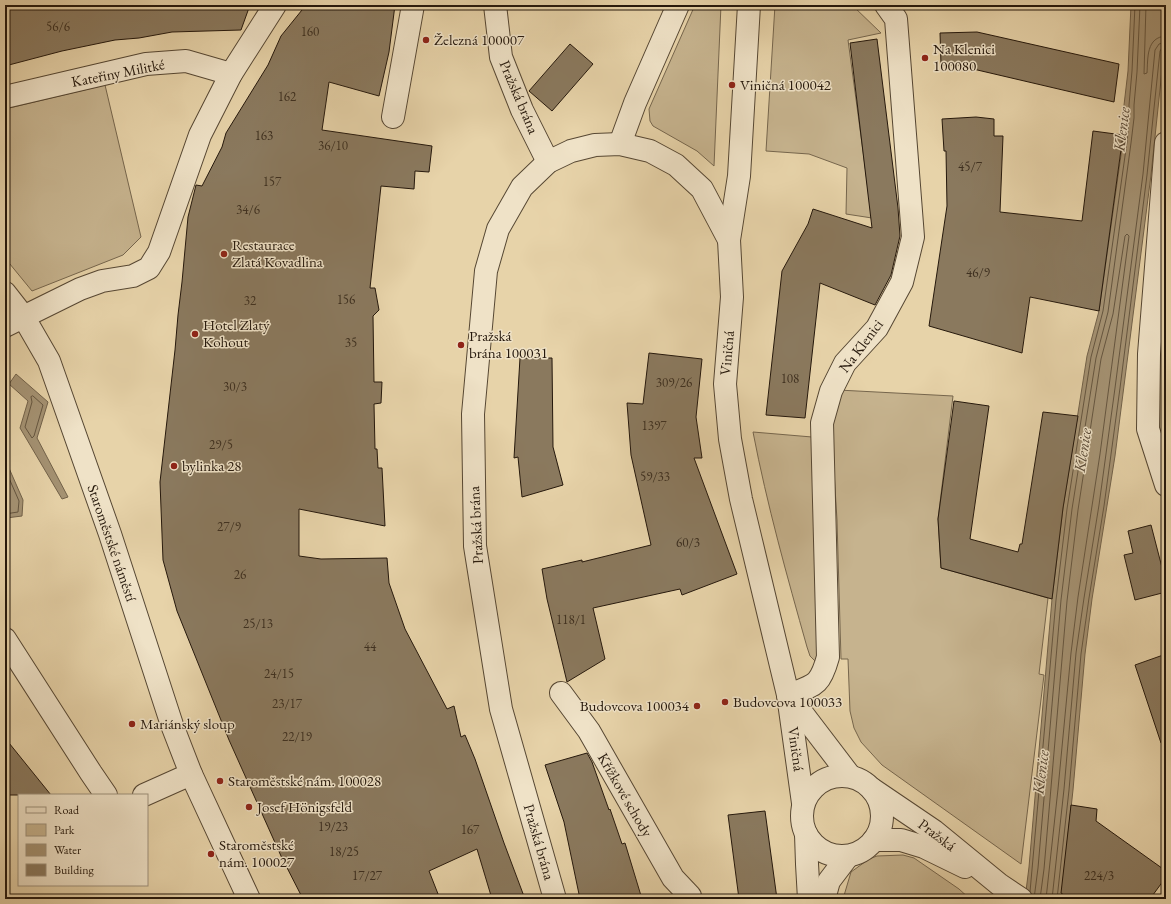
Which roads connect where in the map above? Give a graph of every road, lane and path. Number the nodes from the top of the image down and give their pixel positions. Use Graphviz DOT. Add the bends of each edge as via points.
graph roads {
  1 [pos="275,5"];
  2 [pos="413,5"];
  3 [pos="495,5"];
  4 [pos="678,5"];
  5 [pos="749,5"];
  6 [pos="886,5"];
  7 [pos="231,74"];
  8 [pos="5,97"];
  9 [pos="393,117"];
  10 [pos="1166,143"];
  11 [pos="620,144"];
  12 [pos="548,162"];
  13 [pos="729,240"];
  14 [pos="5,293"];
  15 [pos="14,321"];
  16 [pos="1166,485"];
  17 [pos="5,639"];
  18 [pos="561,693"];
  19 [pos="788,695"];
  20 [pos="192,774"];
  21 [pos="850,776"];
  22 [pos="872,789"];
  23 [pos="105,794"];
  24 [pos="146,794"];
  25 [pos="803,803"];
  26 [pos="806,834"];
  27 [pos="874,840"];
  28 [pos="848,856"];
  29 [pos="1000,885"];
  30 [pos="690,896"];
  31 [pos="250,899"];
  32 [pos="555,899"];
  33 [pos="809,899"];
  34 [pos="824,899"];
  35 [pos="1021,899"];
  1 -- 7 [label="street"];
  2 -- 9 [label="street"];
  3 -- 12 [label="street, Pražská brána" via="501,57 522,110"];
  4 -- 11 [label="street"];
  5 -- 13 [label="street, Viničná" via="739,176"];
  6 -- 19 [label="street, Na Klenici" via="896,20 913,238 902,282 877,328 845,363 827,404 822,423 828,657 824,674 814,686"];
  7 -- 8 [label="street, Kateřiny Militké" via="186,61 146,64"];
  7 -- 15 [label="street" via="200,135 159,252 149,268 132,276 80,289"];
  10 -- 16 [label="street" via="1149,354 1148,422"];
  11 -- 12 [label="street, Pražská brána" via="595,145 571,151"];
  11 -- 13 [label="street, Pražská brána" via="650,151 676,165 702,189"];
  12 -- 32 [label="street, Pražská brána" via="522,187 498,229 486,271 473,414 475,546 496,686"];
  13 -- 19 [label="street, Viničná" via="732,297 725,384 730,439 741,499"];
  14 -- 15 [label="street, Staroměstské náměstí"];
  15 -- 20 [label="street, Staroměstské náměstí" via="50,361 172,725"];
  17 -- 23 [label="street"];
  18 -- 30 [label="street, Křížkové schody" via="589,731 673,878"];
  19 -- 21 [label="street, Viničná"];
  19 -- 25 [label="street, Viničná"];
  20 -- 24 [label="street"];
  20 -- 31 [label="street, Staroměstské náměstí"];
  21 -- 22 [label="street"];
  21 -- 25 [label="street" via="836,776 822,781 811,790"];
  22 -- 27 [label="street" via="881,805 881,823"];
  22 -- 29 [label="street, Pražská" via="934,831"];
  25 -- 26 [label="street" via="802,819"];
  26 -- 28 [label="street" via="824,852"];
  26 -- 33 [label="street"];
  27 -- 28 [label="street" via="862,850"];
  27 -- 29 [label="street, Pražská" via="901,840 924,847"];
  28 -- 34 [label="street" via="829,881"];
  29 -- 35 [label="street, Pražská"];
}
